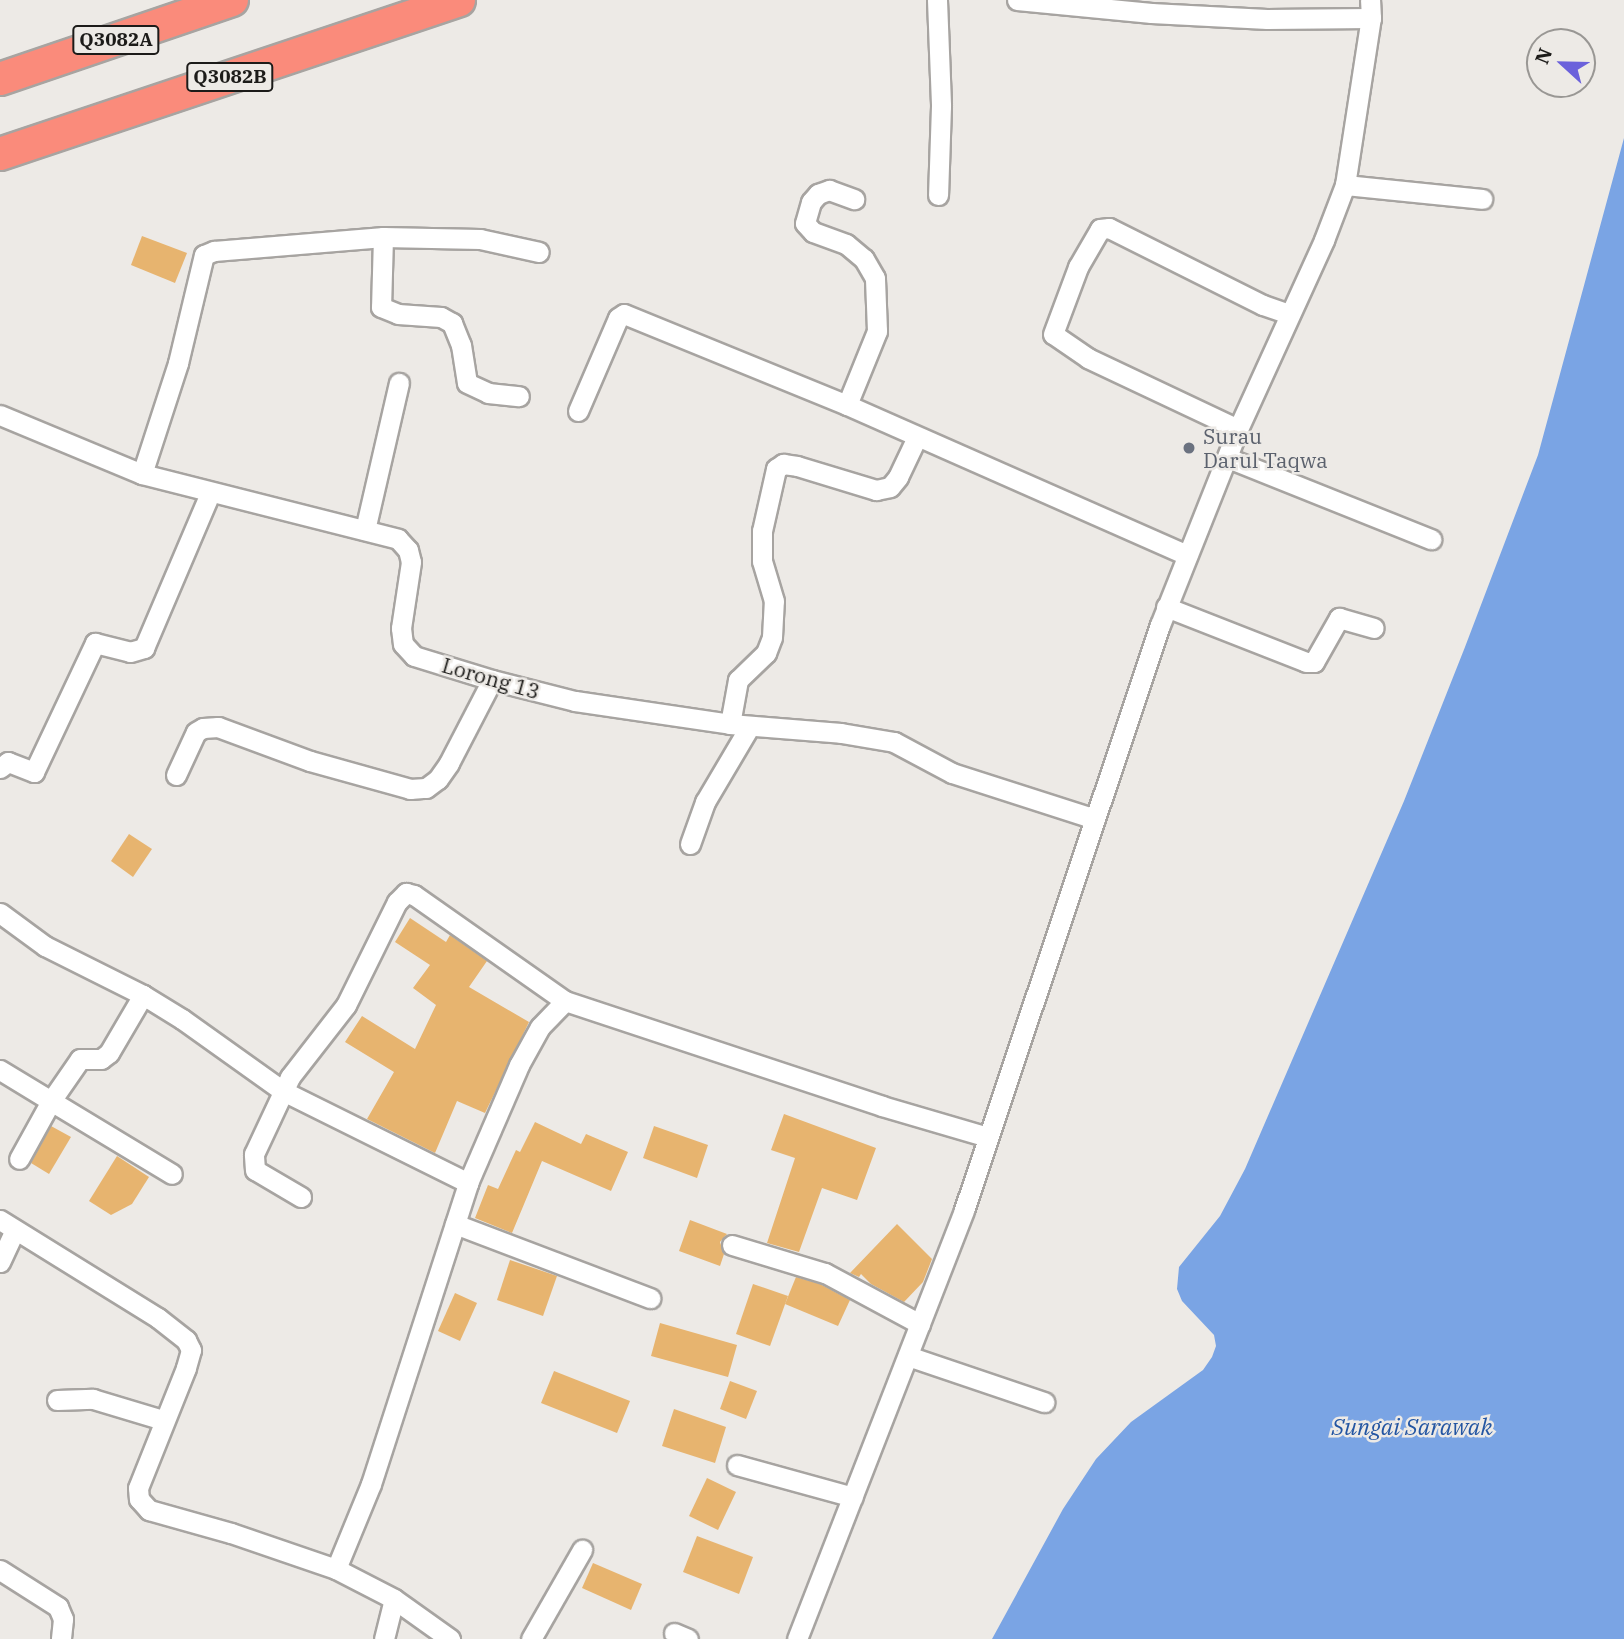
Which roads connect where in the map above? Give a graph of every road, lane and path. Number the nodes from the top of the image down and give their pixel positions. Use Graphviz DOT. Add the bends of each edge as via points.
graph roads {
  1 [pos="232,0"];
  2 [pos="459,0"];
  3 [pos="937,0"];
  4 [pos="1017,0"];
  5 [pos="1370,9"];
  6 [pos="0,79"];
  7 [pos="0,154"];
  8 [pos="1345,185"];
  9 [pos="938,195"];
  10 [pos="854,199"];
  11 [pos="1482,199"];
  12 [pos="383,237"];
  13 [pos="539,252"];
  14 [pos="1289,314"];
  15 [pos="400,383"];
  16 [pos="519,396"];
  17 [pos="847,405"];
  18 [pos="578,411"];
  19 [pos="0,415"];
  20 [pos="1238,429"];
  21 [pos="917,437"];
  22 [pos="1228,457"];
  23 [pos="142,474"];
  24 [pos="211,493"];
  25 [pos="365,530"];
  26 [pos="1431,539"];
  27 [pos="1188,555"];
  28 [pos="1167,607"];
  29 [pos="1374,628"];
  30 [pos="492,680"];
  31 [pos="730,724"];
  32 [pos="750,726"];
  33 [pos="0,768"];
  34 [pos="176,775"];
  35 [pos="1095,819"];
  36 [pos="690,844"];
  37 [pos="0,913"];
  38 [pos="143,995"];
  39 [pos="565,1001"];
  40 [pos="0,1070"];
  41 [pos="283,1091"];
  42 [pos="51,1101"];
  43 [pos="988,1137"];
  44 [pos="19,1159"];
  45 [pos="172,1174"];
  46 [pos="468,1183"];
  47 [pos="302,1197"];
  48 [pos="455,1224"];
  49 [pos="8,1225"];
  50 [pos="732,1245"];
  51 [pos="0,1262"];
  52 [pos="650,1298"];
  53 [pos="920,1324"];
  54 [pos="908,1356"];
  55 [pos="57,1400"];
  56 [pos="1044,1402"];
  57 [pos="163,1420"];
  58 [pos="737,1465"];
  59 [pos="853,1497"];
  60 [pos="582,1550"];
  61 [pos="336,1569"];
  62 [pos="0,1570"];
  63 [pos="394,1599"];
  64 [pos="61,1639"];
  65 [pos="384,1639"];
  66 [pos="450,1639"];
  67 [pos="531,1639"];
  68 [pos="797,1639"];
  1 -- 6 [label="highway, Q3082A"];
  2 -- 7 [label="highway, Q3082B"];
  3 -- 9 [label="street" via="942,106"];
  4 -- 5 [label="street" via="1266,19"];
  5 -- 8 [label="street"];
  8 -- 11 [label="street"];
  8 -- 14 [label="street"];
  10 -- 17 [label="street" via="829,190 818,194 805,223 813,232 846,244 864,259 876,278 877,331"];
  12 -- 13 [label="street" via="480,239"];
  12 -- 16 [label="street" via="381,307 453,323 467,383 488,393"];
  12 -- 23 [label="street" via="205,255 178,363"];
  14 -- 20 [label="street"];
  14 -- 20 [label="street" via="1109,228 1100,229 1078,267 1053,334 1088,358"];
  15 -- 25 [label="street"];
  17 -- 18 [label="street" via="624,314 618,318"];
  17 -- 21 [label="street"];
  19 -- 23 [label="street, Lorong 13"];
  20 -- 22 [label="street"];
  21 -- 27 [label="street"];
  21 -- 31 [label="street" via="890,487 876,490 797,466 776,468 762,531 762,561 774,601 772,637 766,653 738,680"];
  22 -- 26 [label="street"];
  22 -- 27 [label="street"];
  23 -- 24 [label="street, Lorong 13"];
  24 -- 25 [label="street, Lorong 13"];
  24 -- 33 [label="street" via="144,648 130,652 95,643 34,772 8,762"];
  25 -- 30 [label="street, Lorong 13" via="398,539 408,550 411,562 401,628 403,644 414,656"];
  27 -- 28 [label="street"];
  28 -- 29 [label="street" via="1306,662 1314,662 1339,618"];
  28 -- 35 [label="street"];
  30 -- 31 [label="street, Lorong 13" via="575,701"];
  30 -- 34 [label="street" via="449,763 426,788 410,789 310,761 218,727 196,732"];
  31 -- 32 [label="street, Lorong 13"];
  32 -- 35 [label="street, Lorong 13" via="894,742 952,773"];
  32 -- 36 [label="street" via="705,802"];
  35 -- 43 [label="street"];
  37 -- 38 [label="street" via="45,946"];
  38 -- 41 [label="street"];
  38 -- 42 [label="street" via="109,1053 101,1059 80,1059"];
  39 -- 41 [label="street" via="406,893 397,902 346,1005"];
  39 -- 43 [label="street"];
  39 -- 46 [label="street" via="540,1027 519,1065"];
  40 -- 42 [label="street"];
  41 -- 46 [label="street"];
  41 -- 47 [label="street" via="254,1154 255,1170"];
  42 -- 44 [label="street"];
  42 -- 45 [label="street"];
  43 -- 53 [label="street"];
  46 -- 48 [label="street"];
  48 -- 52 [label="street"];
  48 -- 61 [label="street" via="371,1484"];
  49 -- 51 [label="street"];
  49 -- 57 [label="street" via="186,1340 191,1350 186,1368"];
  50 -- 53 [label="street" via="825,1273"];
  53 -- 54 [label="street"];
  54 -- 56 [label="street"];
  54 -- 59 [label="street"];
  55 -- 57 [label="street" via="93,1399"];
  57 -- 61 [label="street" via="138,1488 139,1499 149,1510"];
  58 -- 59 [label="street"];
  59 -- 68 [label="street"];
  60 -- 67 [label="street"];
  61 -- 63 [label="street"];
  62 -- 64 [label="street" via="58,1607 63,1619"];
  63 -- 65 [label="street"];
  63 -- 66 [label="street"];
}
